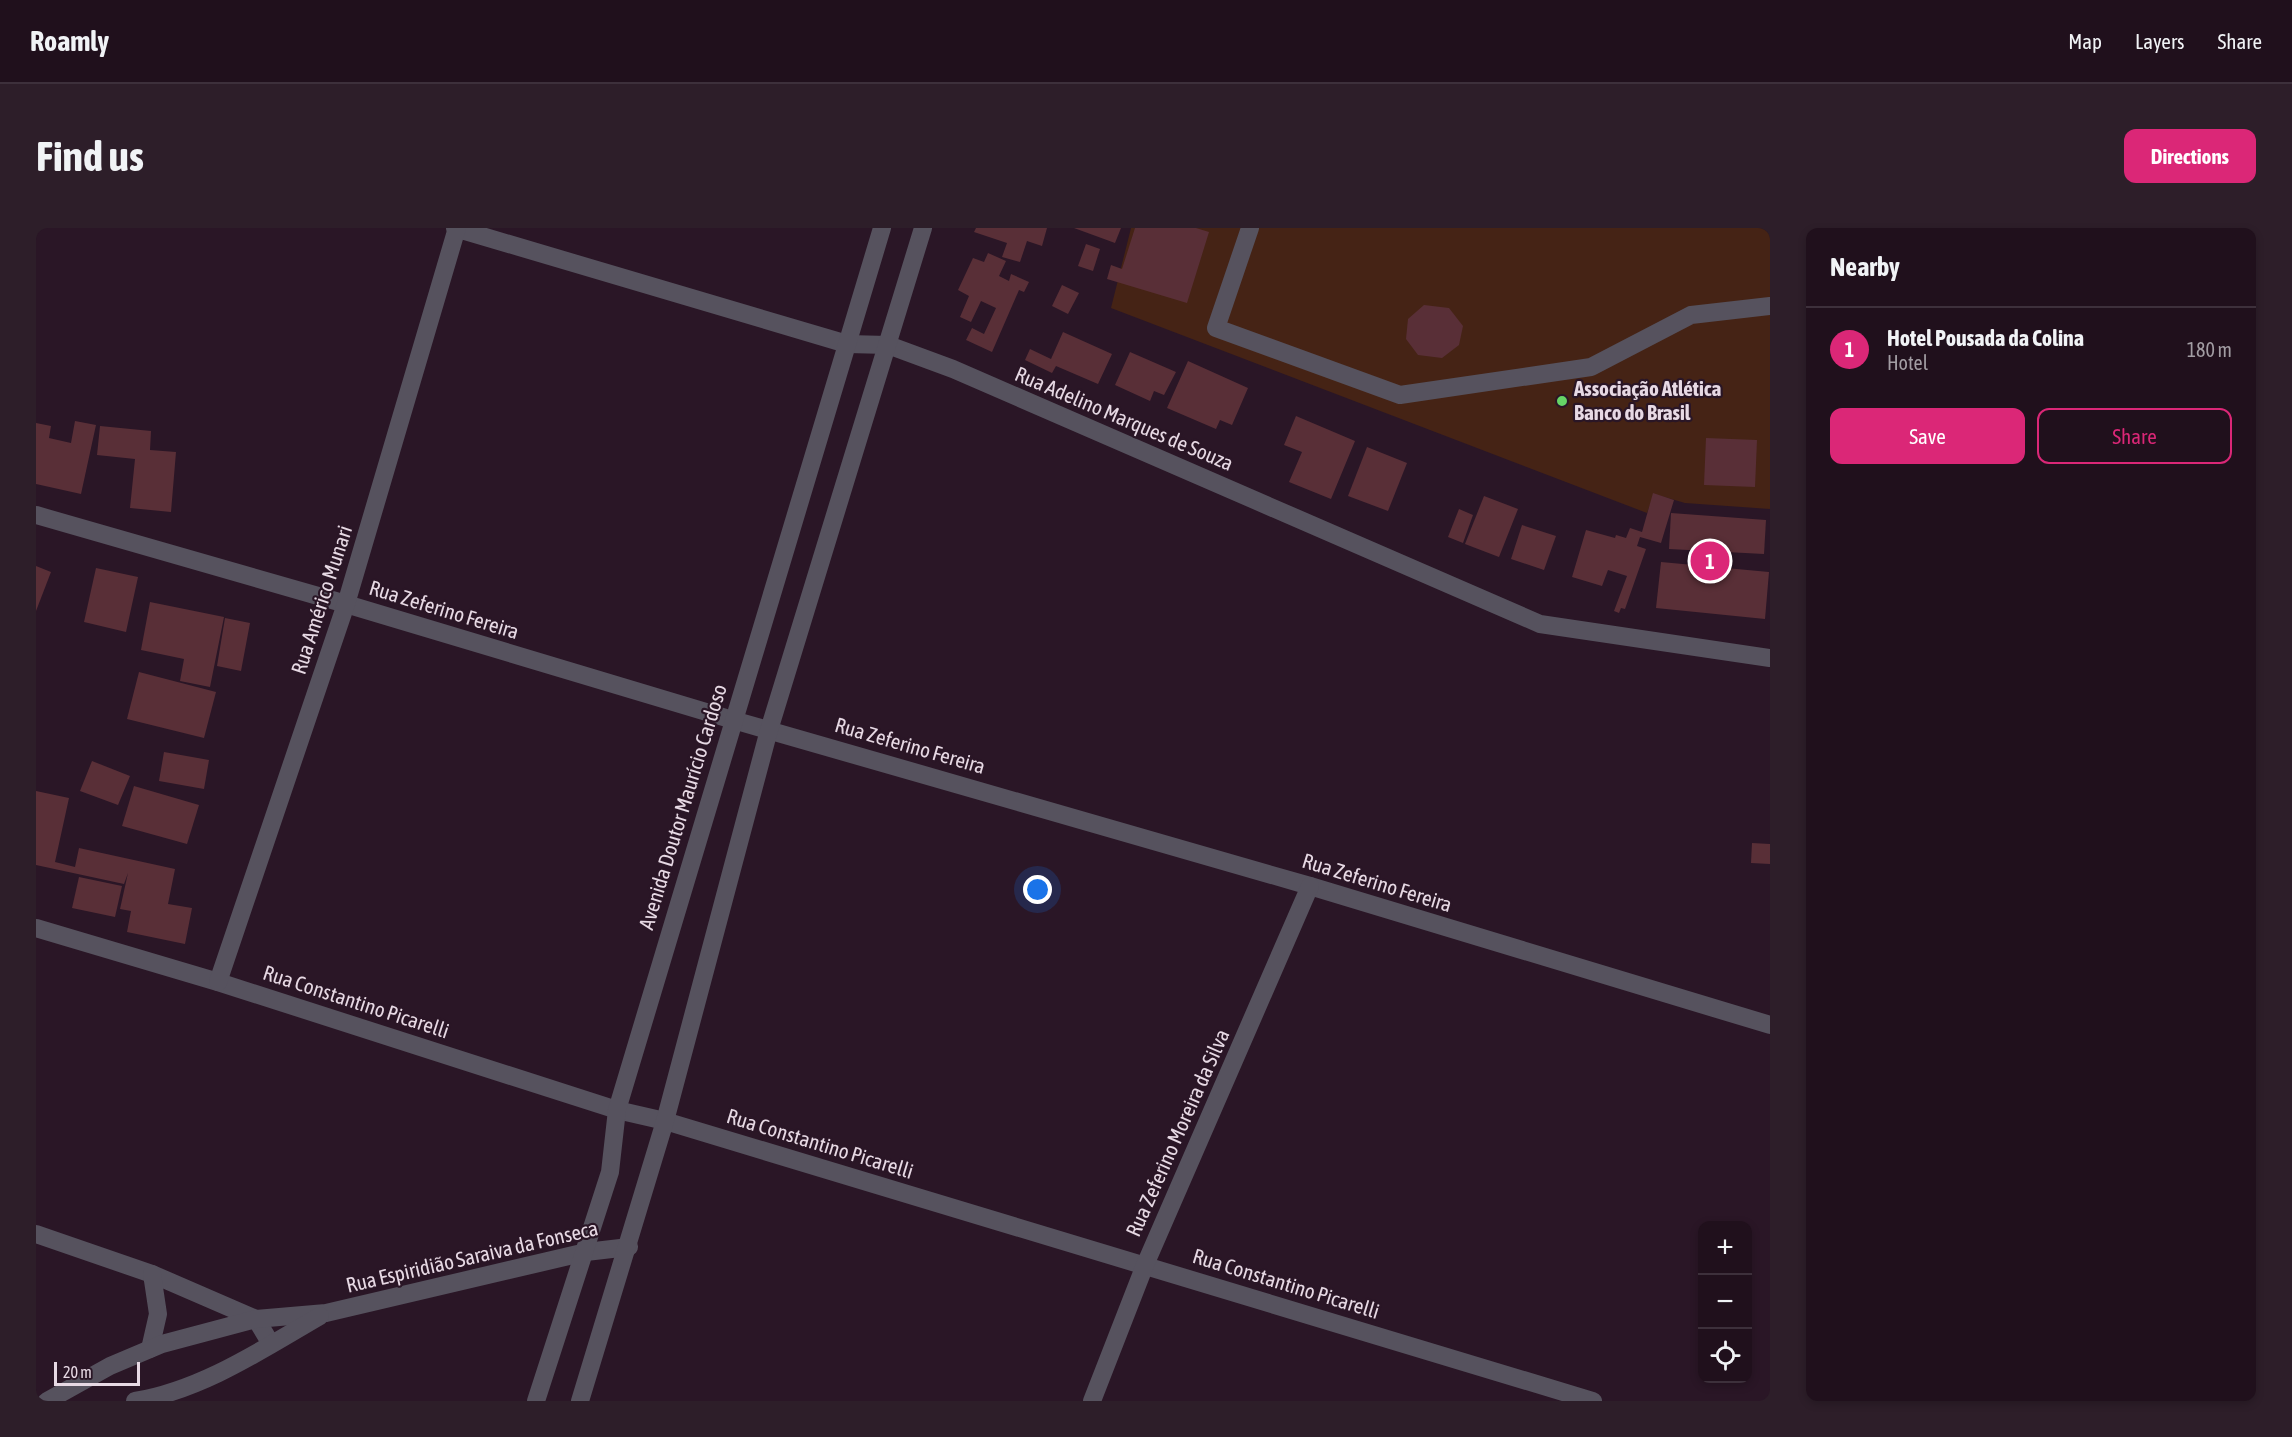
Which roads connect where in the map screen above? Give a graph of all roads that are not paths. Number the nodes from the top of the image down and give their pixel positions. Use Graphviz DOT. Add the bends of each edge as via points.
graph roads {
  1 [pos="457,228"];
  2 [pos="882,228"];
  3 [pos="923,228"];
  4 [pos="1250,228"];
  5 [pos="1770,306"];
  6 [pos="847,344"];
  7 [pos="888,345"];
  8 [pos="36,515"];
  9 [pos="346,604"];
  10 [pos="1770,658"];
  11 [pos="733,720"];
  12 [pos="769,730"];
  13 [pos="1310,886"];
  14 [pos="36,928"];
  15 [pos="218,982"];
  16 [pos="1770,1024"];
  17 [pos="617,1110"];
  18 [pos="665,1121"];
  19 [pos="36,1234"];
  20 [pos="629,1247"];
  21 [pos="586,1252"];
  22 [pos="1145,1265"];
  23 [pos="152,1274"];
  24 [pos="326,1313"];
  25 [pos="256,1319"];
  26 [pos="271,1344"];
  27 [pos="150,1349"];
  28 [pos="47,1401"];
  29 [pos="135,1401"];
  30 [pos="536,1401"];
  31 [pos="580,1401"];
  32 [pos="1092,1401"];
  33 [pos="1593,1401"];
  1 -- 6 [label="street, Rua Adelino Marques de Souza"];
  1 -- 9 [label="street, Rua Américo Munari"];
  2 -- 6 [label="street, Avenida Doutor Maurício Cardoso"];
  3 -- 7 [label="street"];
  4 -- 5 [label="street" via="1216,328 1400,395 1591,367 1691,315"];
  6 -- 7 [label="street, Rua Adelino Marques de Souza"];
  6 -- 11 [label="street, Avenida Doutor Maurício Cardoso"];
  7 -- 10 [label="street, Rua Adelino Marques de Souza" via="964,374 1540,624"];
  7 -- 12 [label="street"];
  8 -- 9 [label="street, Rua Zeferino Fereira"];
  9 -- 11 [label="street, Rua Zeferino Fereira"];
  9 -- 15 [label="street, Rua Américo Munari"];
  11 -- 12 [label="street, Rua Zeferino Fereira"];
  11 -- 17 [label="street, Avenida Doutor Maurício Cardoso"];
  12 -- 13 [label="street, Rua Zeferino Fereira"];
  12 -- 18 [label="street"];
  13 -- 16 [label="street, Rua Zeferino Fereira"];
  13 -- 22 [label="street, Rua Zeferino Moreira da Silva"];
  14 -- 15 [label="street, Rua Constantino Picarelli"];
  15 -- 17 [label="street, Rua Constantino Picarelli"];
  17 -- 18 [label="street, Rua Constantino Picarelli"];
  17 -- 21 [label="street, Avenida Doutor Maurício Cardoso" via="610,1172"];
  18 -- 20 [label="street"];
  18 -- 22 [label="street, Rua Constantino Picarelli"];
  19 -- 23 [label="street"];
  20 -- 21 [label="street, Rua Espiridião Saraiva da Fonseca"];
  20 -- 31 [label="street"];
  21 -- 24 [label="street, Rua Espiridião Saraiva da Fonseca"];
  21 -- 30 [label="street, Avenida Doutor Maurício Cardoso"];
  22 -- 32 [label="street, Rua Zeferino Moreira da Silva"];
  22 -- 33 [label="street, Rua Constantino Picarelli"];
  23 -- 25 [label="street"];
  23 -- 27 [label="street" via="158,1314"];
  24 -- 25 [label="street, Rua Espiridião Saraiva da Fonseca"];
  24 -- 26 [label="street, Rua Espiridião Saraiva da Fonseca"];
  25 -- 26 [label="street"];
  25 -- 27 [label="street, Rua Espiridião Saraiva da Fonseca"];
  26 -- 29 [label="street, Rua Espiridião Saraiva da Fonseca" via="197,1382 157,1398"];
  27 -- 28 [label="street, Rua Espiridião Saraiva da Fonseca"];
}
